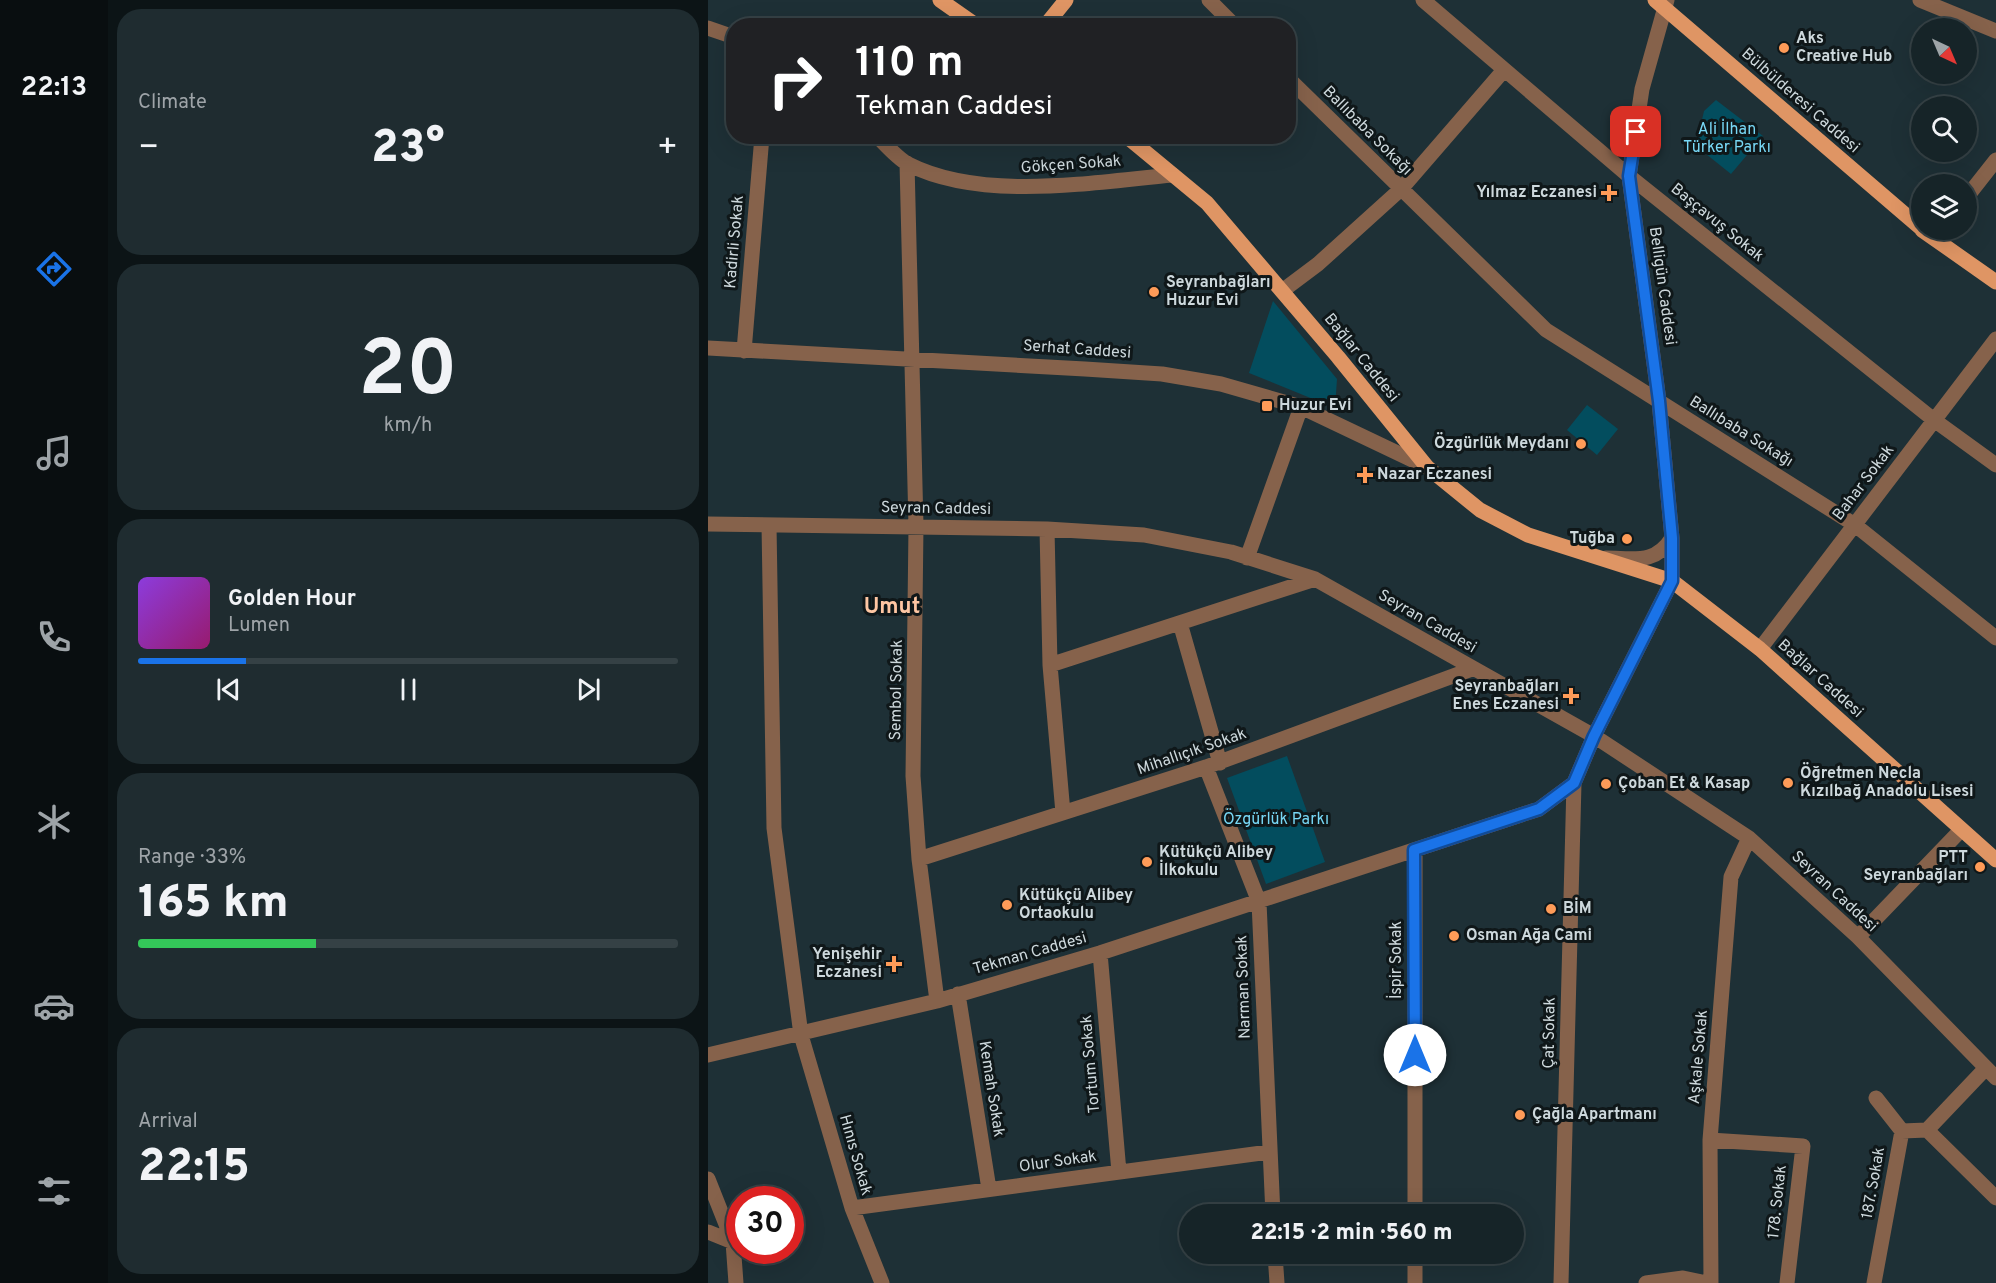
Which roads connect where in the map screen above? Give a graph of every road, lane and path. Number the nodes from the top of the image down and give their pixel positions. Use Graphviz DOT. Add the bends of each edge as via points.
graph roads {
  1 [pos="940,0"];
  2 [pos="1066,0"];
  3 [pos="1209,0"];
  4 [pos="1423,0"];
  5 [pos="1920,0"];
  6 [pos="1662,3"];
  7 [pos="966,18"];
  8 [pos="1051,18"];
  9 [pos="1227,18"];
  10 [pos="708,28"];
  11 [pos="1996,31"];
  12 [pos="726,34"];
  13 [pos="1504,70"];
  14 [pos="1296,86"];
  15 [pos="761,144"];
  16 [pos="886,144"];
  17 [pos="1136,144"];
  18 [pos="1996,160"];
  19 [pos="907,163"];
  20 [pos="1173,175"];
  21 [pos="1629,176"];
  22 [pos="1977,184"];
  23 [pos="1401,189"];
  24 [pos="1911,219"];
  25 [pos="1944,240"];
  26 [pos="1996,282"];
  27 [pos="1282,291"];
  28 [pos="1996,339"];
  29 [pos="708,348"];
  30 [pos="744,351"];
  31 [pos="913,357"];
  32 [pos="1659,401"];
  33 [pos="1301,407"];
  34 [pos="1934,420"];
  35 [pos="1996,465"];
  36 [pos="1427,467"];
  37 [pos="708,524"];
  38 [pos="769,525"];
  39 [pos="1855,525"];
  40 [pos="916,526"];
  41 [pos="1047,529"];
  42 [pos="1672,538"];
  43 [pos="1247,558"];
  44 [pos="1599,558"];
  45 [pos="1315,579"];
  46 [pos="1672,581"];
  47 [pos="1180,623"];
  48 [pos="1996,638"];
  49 [pos="1760,649"];
  50 [pos="1050,665"];
  51 [pos="1472,669"];
  52 [pos="1594,736"];
  53 [pos="1213,765"];
  54 [pos="1574,783"];
  55 [pos="1063,813"];
  56 [pos="1961,830"];
  57 [pos="1749,838"];
  58 [pos="1414,850"];
  59 [pos="919,859"];
  60 [pos="1996,861"];
  61 [pos="1258,902"];
  62 [pos="1858,937"];
  63 [pos="1100,953"];
  64 [pos="958,994"];
  65 [pos="937,1001"];
  66 [pos="801,1035"];
  67 [pos="708,1055"];
  68 [pos="1991,1073"];
  69 [pos="1876,1098"];
  70 [pos="1928,1130"];
  71 [pos="1902,1131"];
  72 [pos="1710,1140"];
  73 [pos="1269,1152"];
  74 [pos="1119,1172"];
  75 [pos="708,1179"];
  76 [pos="989,1189"];
  77 [pos="1996,1198"];
  78 [pos="1272,1204"];
  79 [pos="1415,1204"];
  80 [pos="852,1208"];
  81 [pos="726,1224"];
  82 [pos="708,1232"];
  83 [pos="726,1239"];
  84 [pos="735,1264"];
  85 [pos="1276,1264"];
  86 [pos="1415,1264"];
  87 [pos="736,1283"];
  88 [pos="882,1283"];
  89 [pos="1277,1283"];
  90 [pos="1415,1283"];
  91 [pos="1561,1283"];
  92 [pos="1646,1283"];
  93 [pos="1709,1283"];
  94 [pos="1787,1283"];
  95 [pos="1874,1283"];
  1 -- 7 [label="main road"];
  2 -- 8 [label="main road"];
  3 -- 9 [label="street"];
  4 -- 13 [label="street, Başçavuş Sokak"];
  5 -- 11 [label="street"];
  6 -- 21 [label="street, Belligün Caddesi" via="1642,89"];
  6 -- 24 [label="main road, Bülbülderesi Caddesi"];
  10 -- 12 [label="street"];
  13 -- 21 [label="street, Başçavuş Sokak"];
  13 -- 23 [label="street"];
  14 -- 23 [label="street, Ballıbaba Sokağı"];
  15 -- 30 [label="street, Kadirli Sokak"];
  16 -- 19 [label="street, Gökçen Sokak"];
  17 -- 20 [label="main road, Bağlar Caddesi"];
  18 -- 22 [label="street"];
  19 -- 20 [label="street, Gökçen Sokak" via="941,175 1020,188"];
  19 -- 31 [label="street, Sembol Sokak"];
  20 -- 27 [label="main road, Bağlar Caddesi" via="1207,204"];
  21 -- 32 [label="street, Belligün Caddesi"];
  21 -- 34 [label="street, Başçavuş Sokak"];
  23 -- 27 [label="street"];
  23 -- 32 [label="street, Ballıbaba Sokağı" via="1546,330"];
  25 -- 26 [label="main road, Bülbülderesi Caddesi"];
  27 -- 36 [label="main road, Bağlar Caddesi"];
  28 -- 34 [label="street, Bahar Sokak"];
  29 -- 30 [label="street, Serhat Caddesi"];
  30 -- 31 [label="street, Serhat Caddesi"];
  31 -- 33 [label="street, Serhat Caddesi" via="1162,374 1221,384"];
  31 -- 40 [label="street, Sembol Sokak"];
  32 -- 39 [label="street, Ballıbaba Sokağı"];
  32 -- 42 [label="street, Belligün Caddesi"];
  33 -- 36 [label="street, Serhat Caddesi"];
  33 -- 43 [label="street"];
  34 -- 35 [label="street, Başçavuş Sokak"];
  34 -- 39 [label="street, Bahar Sokak"];
  36 -- 44 [label="main road, Bağlar Caddesi" via="1460,495 1502,522"];
  37 -- 38 [label="street, Seyran Caddesi"];
  38 -- 40 [label="street, Seyran Caddesi"];
  38 -- 66 [label="street, Hınıs Sokak" via="774,828"];
  39 -- 48 [label="street, Ballıbaba Sokağı"];
  39 -- 49 [label="street, Bahar Sokak"];
  40 -- 41 [label="street, Seyran Caddesi"];
  40 -- 59 [label="street, Sembol Sokak" via="913,776"];
  41 -- 43 [label="street, Seyran Caddesi" via="1144,535"];
  41 -- 50 [label="street"];
  42 -- 44 [label="street, Bağlar Caddesi" via="1662,552 1649,558"];
  42 -- 46 [label="street, Belligün Caddesi"];
  43 -- 45 [label="street, Seyran Caddesi"];
  44 -- 46 [label="main road, Bağlar Caddesi"];
  45 -- 47 [label="street"];
  45 -- 51 [label="street, Seyran Caddesi"];
  46 -- 49 [label="main road, Bağlar Caddesi"];
  46 -- 52 [label="street"];
  47 -- 50 [label="street"];
  47 -- 53 [label="street, Narman Sokak"];
  49 -- 56 [label="main road, Bağlar Caddesi"];
  50 -- 55 [label="street"];
  51 -- 52 [label="street, Seyran Caddesi"];
  51 -- 53 [label="street, Mihallıçık Sokak"];
  52 -- 54 [label="street"];
  52 -- 57 [label="street, Seyran Caddesi"];
  53 -- 55 [label="street, Mihallıçık Sokak"];
  53 -- 61 [label="street, Narman Sokak"];
  54 -- 58 [label="street, Tekman Caddesi" via="1539,809"];
  54 -- 91 [label="street, Çat Sokak"];
  55 -- 59 [label="street, Mihallıçık Sokak"];
  56 -- 60 [label="main road, Bağlar Caddesi"];
  56 -- 62 [label="street"];
  57 -- 62 [label="street, Seyran Caddesi"];
  57 -- 72 [label="street, Aşkale Sokak" via="1731,878"];
  58 -- 61 [label="street, Tekman Caddesi"];
  58 -- 79 [label="street, İspir Sokak"];
  59 -- 65 [label="street, Sembol Sokak"];
  61 -- 63 [label="street, Tekman Caddesi"];
  61 -- 73 [label="street, Narman Sokak"];
  62 -- 68 [label="street, Seyran Caddesi"];
  63 -- 64 [label="street, Tekman Caddesi"];
  63 -- 74 [label="street, Tortum Sokak"];
  64 -- 65 [label="street, Tekman Caddesi"];
  64 -- 76 [label="street, Kemah Sokak"];
  65 -- 66 [label="street, Tekman Caddesi"];
  66 -- 67 [label="street, Tekman Caddesi"];
  66 -- 80 [label="street, Hınıs Sokak"];
  68 -- 70 [label="street"];
  69 -- 71 [label="street, 187. Sokak"];
  70 -- 71 [label="street"];
  70 -- 77 [label="street"];
  71 -- 95 [label="street, 187. Sokak"];
  72 -- 93 [label="street, Aşkale Sokak"];
  72 -- 94 [label="street, 178. Sokak" via="1803,1146"];
  73 -- 74 [label="street, Olur Sokak"];
  73 -- 78 [label="street, Narman Sokak"];
  74 -- 76 [label="street, Olur Sokak"];
  75 -- 81 [label="street"];
  76 -- 80 [label="street, Olur Sokak"];
  80 -- 88 [label="street, Hınıs Sokak"];
  82 -- 83 [label="street"];
  84 -- 87 [label="street"];
  85 -- 89 [label="street"];
  86 -- 90 [label="street"];
  92 -- 93 [label="street" via="1683,1278"];
}
